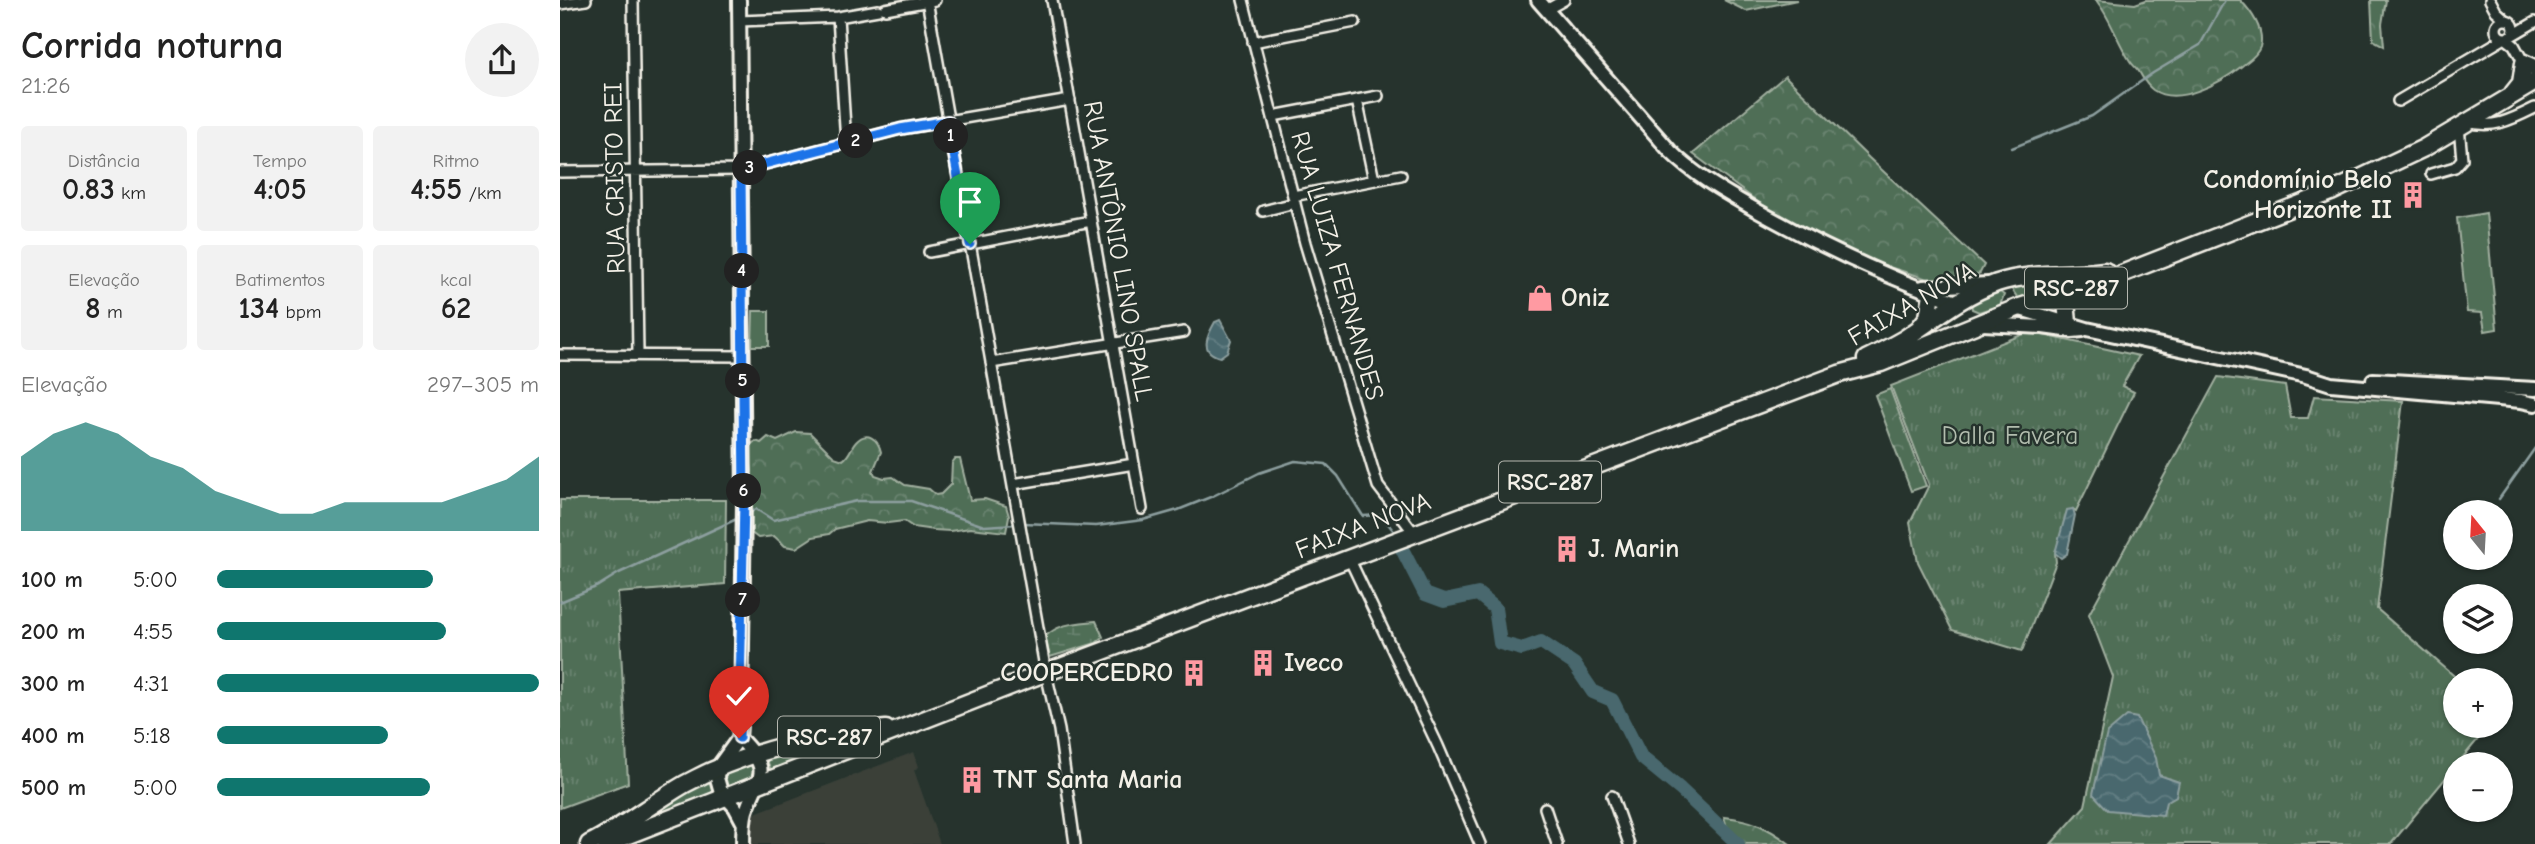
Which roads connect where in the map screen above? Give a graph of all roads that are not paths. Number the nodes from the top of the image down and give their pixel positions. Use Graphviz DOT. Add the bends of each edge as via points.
graph roads {
  1 [pos="586,0"];
  2 [pos="634,0"];
  3 [pos="739,0"];
  4 [pos="930,0"];
  5 [pos="1052,0"];
  6 [pos="1243,0"];
  7 [pos="1564,0"];
  8 [pos="2490,0"];
  9 [pos="560,4"];
  10 [pos="1543,5"];
  11 [pos="838,17"];
  12 [pos="740,21"];
  13 [pos="1355,22"];
  14 [pos="2533,23"];
  15 [pos="2503,25"];
  16 [pos="2509,36"];
  17 [pos="1254,42"];
  18 [pos="2486,51"];
  19 [pos="2529,65"];
  20 [pos="2535,82"];
  21 [pos="2512,95"];
  22 [pos="1378,96"];
  23 [pos="1069,100"];
  24 [pos="1357,100"];
  25 [pos="2398,101"];
  26 [pos="2535,108"];
  27 [pos="1273,116"];
  28 [pos="948,121"];
  29 [pos="2463,125"];
  30 [pos="846,143"];
  31 [pos="741,170"];
  32 [pos="637,171"];
  33 [pos="560,172"];
  34 [pos="2431,174"];
  35 [pos="1401,175"];
  36 [pos="1374,180"];
  37 [pos="1294,200"];
  38 [pos="1263,211"];
  39 [pos="1091,222"];
  40 [pos="970,244"];
  41 [pos="929,252"];
  42 [pos="2135,267"];
  43 [pos="1999,283"];
  44 [pos="2071,290"];
  45 [pos="1926,291"];
  46 [pos="1959,303"];
  47 [pos="2017,308"];
  48 [pos="2068,322"];
  49 [pos="1979,323"];
  50 [pos="1918,329"];
  51 [pos="2087,329"];
  52 [pos="1184,332"];
  53 [pos="1113,344"];
  54 [pos="560,355"];
  55 [pos="638,355"];
  56 [pos="743,356"];
  57 [pos="991,363"];
  58 [pos="1839,374"];
  59 [pos="2306,376"];
  60 [pos="2535,389"];
  61 [pos="2535,404"];
  62 [pos="1134,464"];
  63 [pos="1013,484"];
  64 [pos="1142,509"];
  65 [pos="1414,533"];
  66 [pos="1349,558"];
  67 [pos="1046,673"];
  68 [pos="906,727"];
  69 [pos="739,738"];
  70 [pos="753,753"];
  71 [pos="718,767"];
  72 [pos="759,785"];
  73 [pos="1612,796"];
  74 [pos="725,798"];
  75 [pos="1545,808"];
  76 [pos="743,822"];
  77 [pos="589,844"];
  78 [pos="605,844"];
  79 [pos="743,844"];
  80 [pos="1075,844"];
  81 [pos="1480,844"];
  82 [pos="1557,844"];
  83 [pos="1629,844"];
  1 -- 9 [label="street"];
  2 -- 32 [label="street, RUA CRISTO REI"];
  3 -- 12 [label="street"];
  4 -- 11 [label="street"];
  4 -- 28 [label="street"];
  5 -- 23 [label="street, RUA ANTÔNIO LINO SPALL"];
  6 -- 17 [label="street, RUA LUIZA FERNANDES"];
  7 -- 10 [label="street"];
  8 -- 15 [label="street"];
  10 -- 45 [label="street" via="1670,151 1693,171 1827,249"];
  11 -- 12 [label="street"];
  11 -- 30 [label="street"];
  12 -- 31 [label="street"];
  13 -- 17 [label="street"];
  14 -- 15 [label="street"];
  14 -- 16 [label="street"];
  15 -- 16 [label="street" via="2514,28"];
  15 -- 16 [label="street" via="2499,36"];
  15 -- 18 [label="street"];
  16 -- 18 [label="street"];
  16 -- 19 [label="street"];
  17 -- 27 [label="street, RUA LUIZA FERNANDES"];
  18 -- 25 [label="street"];
  19 -- 21 [label="highway"];
  20 -- 21 [label="highway, FAIXA NOVA / RSC-287"];
  21 -- 29 [label="highway, FAIXA NOVA / RSC-287"];
  22 -- 24 [label="street"];
  23 -- 28 [label="street"];
  23 -- 39 [label="street, RUA ANTÔNIO LINO SPALL"];
  24 -- 27 [label="street"];
  24 -- 36 [label="street"];
  26 -- 29 [label="street" via="2490,126"];
  27 -- 37 [label="street, RUA LUIZA FERNANDES"];
  28 -- 30 [label="street"];
  28 -- 40 [label="street"];
  29 -- 34 [label="street" via="2462,159 2455,167"];
  29 -- 42 [label="highway, FAIXA NOVA / RSC-287" via="2330,192"];
  30 -- 31 [label="street"];
  31 -- 32 [label="street"];
  31 -- 56 [label="street"];
  32 -- 33 [label="street"];
  32 -- 55 [label="street, RUA CRISTO REI"];
  35 -- 36 [label="street"];
  36 -- 37 [label="street"];
  37 -- 38 [label="street"];
  37 -- 65 [label="street, RUA LUIZA FERNANDES" via="1378,486"];
  39 -- 40 [label="street"];
  39 -- 53 [label="street, RUA ANTÔNIO LINO SPALL"];
  40 -- 41 [label="street"];
  40 -- 57 [label="street"];
  42 -- 43 [label="highway, FAIXA NOVA / RSC-287"];
  42 -- 44 [label="highway, FAIXA NOVA / RSC-287"];
  43 -- 45 [label="street"];
  43 -- 46 [label="highway, FAIXA NOVA / RSC-287"];
  43 -- 47 [label="highway, RSC-287"];
  44 -- 47 [label="highway, FAIXA NOVA / RSC-287"];
  44 -- 48 [label="highway" via="2066,302"];
  45 -- 46 [label="street"];
  45 -- 50 [label="highway" via="1928,317"];
  46 -- 49 [label="highway"];
  46 -- 50 [label="highway, FAIXA NOVA / RSC-287"];
  47 -- 48 [label="street"];
  47 -- 49 [label="highway, FAIXA NOVA / RSC-287"];
  48 -- 51 [label="street"];
  49 -- 51 [label="street"];
  49 -- 58 [label="highway, FAIXA NOVA / RSC-287" via="1881,363"];
  50 -- 58 [label="highway, FAIXA NOVA / RSC-287"];
  51 -- 59 [label="street"];
  52 -- 53 [label="street"];
  53 -- 57 [label="street"];
  53 -- 62 [label="street, RUA ANTÔNIO LINO SPALL"];
  54 -- 55 [label="street"];
  55 -- 56 [label="street"];
  56 -- 69 [label="street"];
  57 -- 63 [label="street"];
  58 -- 65 [label="highway, FAIXA NOVA / RSC-287"];
  59 -- 60 [label="street"];
  59 -- 61 [label="street" via="2331,384"];
  62 -- 63 [label="street"];
  62 -- 64 [label="street, RUA ANTÔNIO LINO SPALL"];
  63 -- 67 [label="street"];
  65 -- 66 [label="highway, FAIXA NOVA / RSC-287"];
  66 -- 67 [label="highway, FAIXA NOVA / RSC-287"];
  66 -- 81 [label="street"];
  67 -- 68 [label="highway, FAIXA NOVA / RSC-287"];
  67 -- 80 [label="street"];
  68 -- 70 [label="highway, FAIXA NOVA / RSC-287"];
  68 -- 72 [label="highway, FAIXA NOVA / RSC-287"];
  69 -- 70 [label="street"];
  69 -- 71 [label="street"];
  70 -- 71 [label="highway, FAIXA NOVA / RSC-287"];
  70 -- 72 [label="street" via="761,773"];
  71 -- 74 [label="street" via="718,785"];
  71 -- 77 [label="highway, FAIXA NOVA / RSC-287"];
  72 -- 74 [label="highway, FAIXA NOVA / RSC-287"];
  72 -- 76 [label="street"];
  73 -- 83 [label="street"];
  74 -- 76 [label="street"];
  74 -- 78 [label="highway, FAIXA NOVA / RSC-287"];
  75 -- 82 [label="street"];
  76 -- 79 [label="street"];
}
